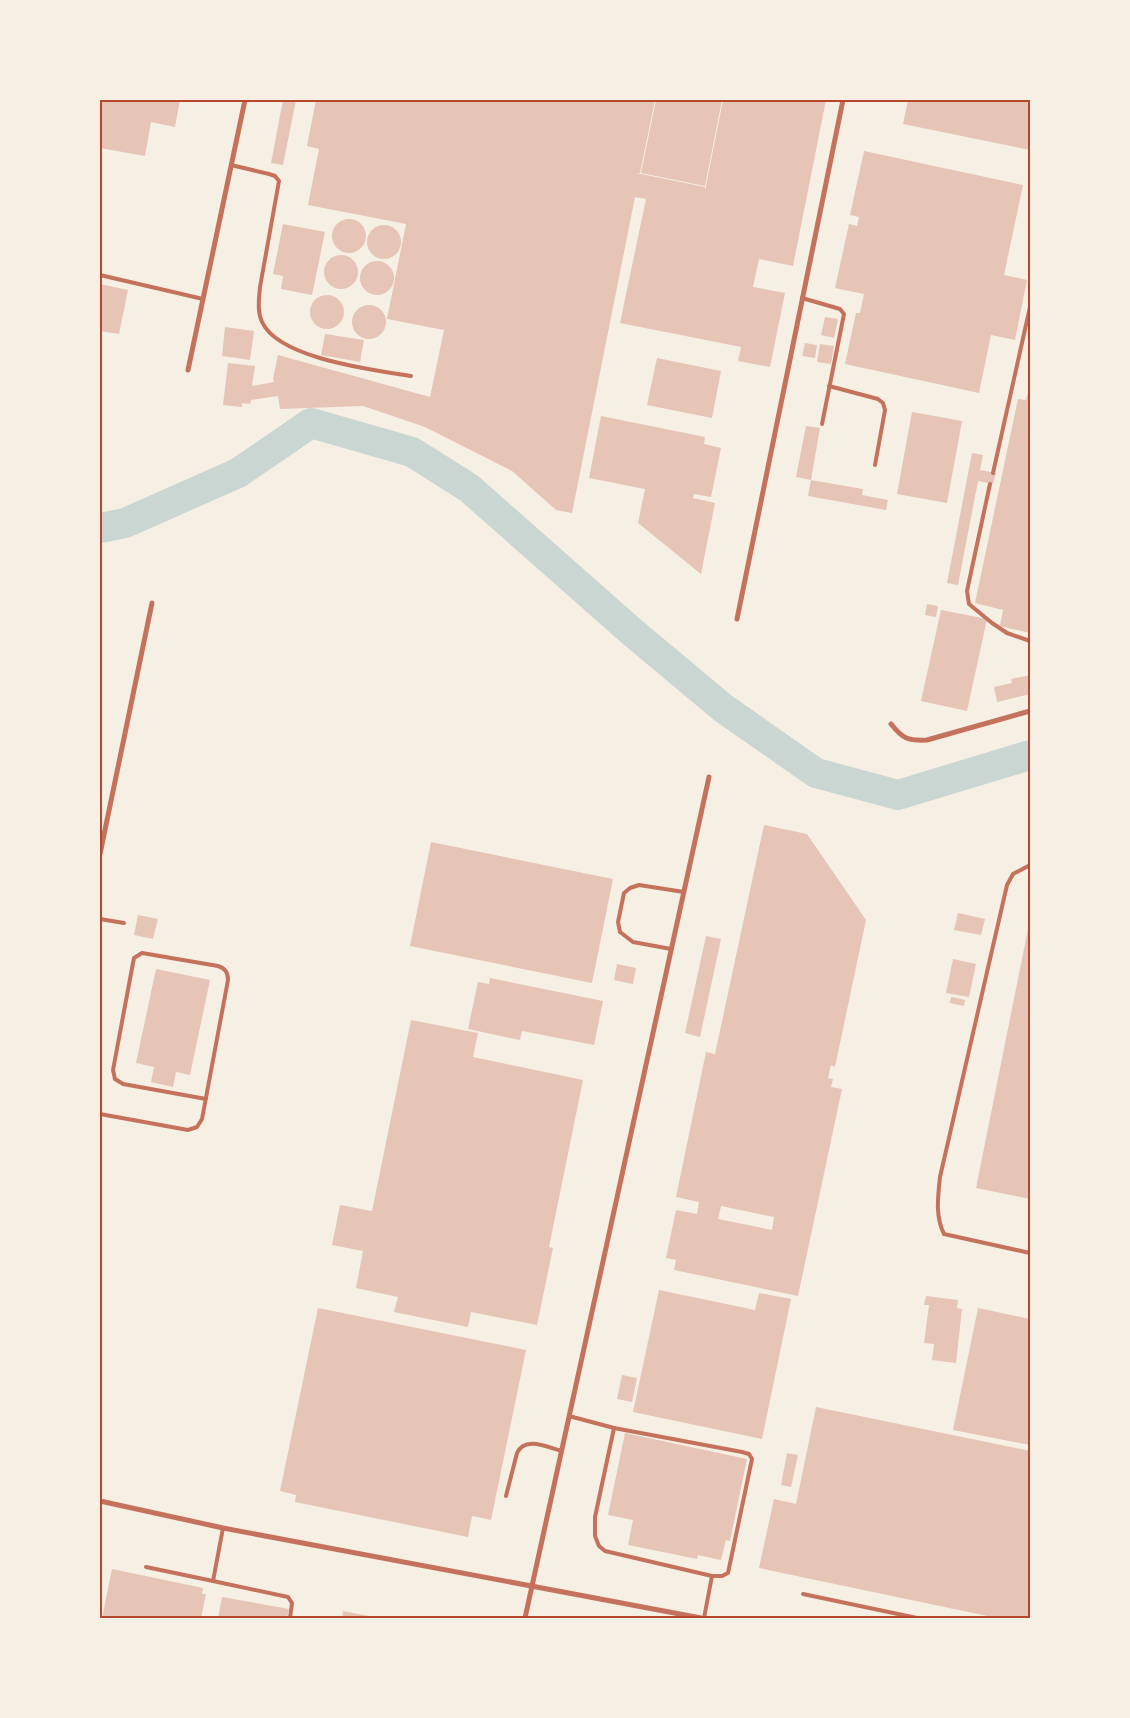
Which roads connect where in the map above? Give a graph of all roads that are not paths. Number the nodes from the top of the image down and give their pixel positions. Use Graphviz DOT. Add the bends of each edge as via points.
graph roads {
  1 [pos="244,100"];
  2 [pos="843,100"];
  3 [pos="231,165"];
  4 [pos="100,275"];
  5 [pos="802,298"];
  6 [pos="203,300"];
  7 [pos="1030,307"];
  8 [pos="188,370"];
  9 [pos="412,376"];
  10 [pos="829,386"];
  11 [pos="822,424"];
  12 [pos="875,465"];
  13 [pos="993,472"];
  14 [pos="990,484"];
  15 [pos="152,603"];
  16 [pos="736,619"];
  17 [pos="1030,641"];
  18 [pos="1030,711"];
  19 [pos="891,724"];
  20 [pos="709,777"];
  21 [pos="100,854"];
  22 [pos="1030,865"];
  23 [pos="684,892"];
  24 [pos="100,919"];
  25 [pos="124,924"];
  26 [pos="671,949"];
  27 [pos="206,1099"];
  28 [pos="100,1114"];
  29 [pos="1030,1253"];
  30 [pos="569,1416"];
  31 [pos="614,1428"];
  32 [pos="562,1450"];
  33 [pos="506,1496"];
  34 [pos="100,1501"];
  35 [pos="223,1528"];
  36 [pos="146,1567"];
  37 [pos="712,1576"];
  38 [pos="212,1581"];
  39 [pos="532,1586"];
  40 [pos="803,1594"];
  41 [pos="290,1618"];
  42 [pos="525,1618"];
  43 [pos="703,1618"];
  44 [pos="917,1618"];
  1 -- 3 [label="street"];
  2 -- 5 [label="street"];
  3 -- 6 [label="street"];
  3 -- 9 [label="lane" via="270,174 279,181 259,301 262,322 272,335 290,347 314,356"];
  4 -- 6 [label="lane"];
  5 -- 10 [label="lane" via="840,308 843,312"];
  5 -- 16 [label="street"];
  6 -- 8 [label="street"];
  7 -- 13 [label="lane"];
  10 -- 11 [label="lane"];
  10 -- 12 [label="lane" via="874,397 883,403"];
  14 -- 17 [label="lane" via="967,598 969,604 992,624"];
  15 -- 21 [label="street"];
  18 -- 19 [label="street" via="927,740 902,736"];
  20 -- 23 [label="street"];
  22 -- 29 [label="lane" via="1013,874 1007,885 940,1176 937,1212 944,1234"];
  23 -- 26 [label="street"];
  23 -- 26 [label="lane" via="638,885 624,894 618,922 620,932 633,942"];
  24 -- 25 [label="lane"];
  26 -- 30 [label="street"];
  27 -- 27 [label="lane" via="228,980 226,970 147,953 138,955 133,963 122,1021 113,1070 115,1079 123,1084"];
  27 -- 28 [label="lane" via="201,1124 193,1129"];
  30 -- 31 [label="lane"];
  30 -- 32 [label="street"];
  31 -- 37 [label="lane" via="595,1517 595,1536 599,1546 605,1551"];
  31 -- 37 [label="lane" via="742,1452 752,1459 728,1573"];
  32 -- 33 [label="lane" via="535,1444 520,1446"];
  32 -- 39 [label="street"];
  34 -- 35 [label="street"];
  35 -- 38 [label="lane"];
  35 -- 39 [label="street"];
  36 -- 38 [label="lane"];
  37 -- 43 [label="lane"];
  38 -- 41 [label="lane" via="288,1597 292,1603"];
  39 -- 42 [label="street"];
  39 -- 43 [label="street"];
  40 -- 44 [label="lane"];
}
